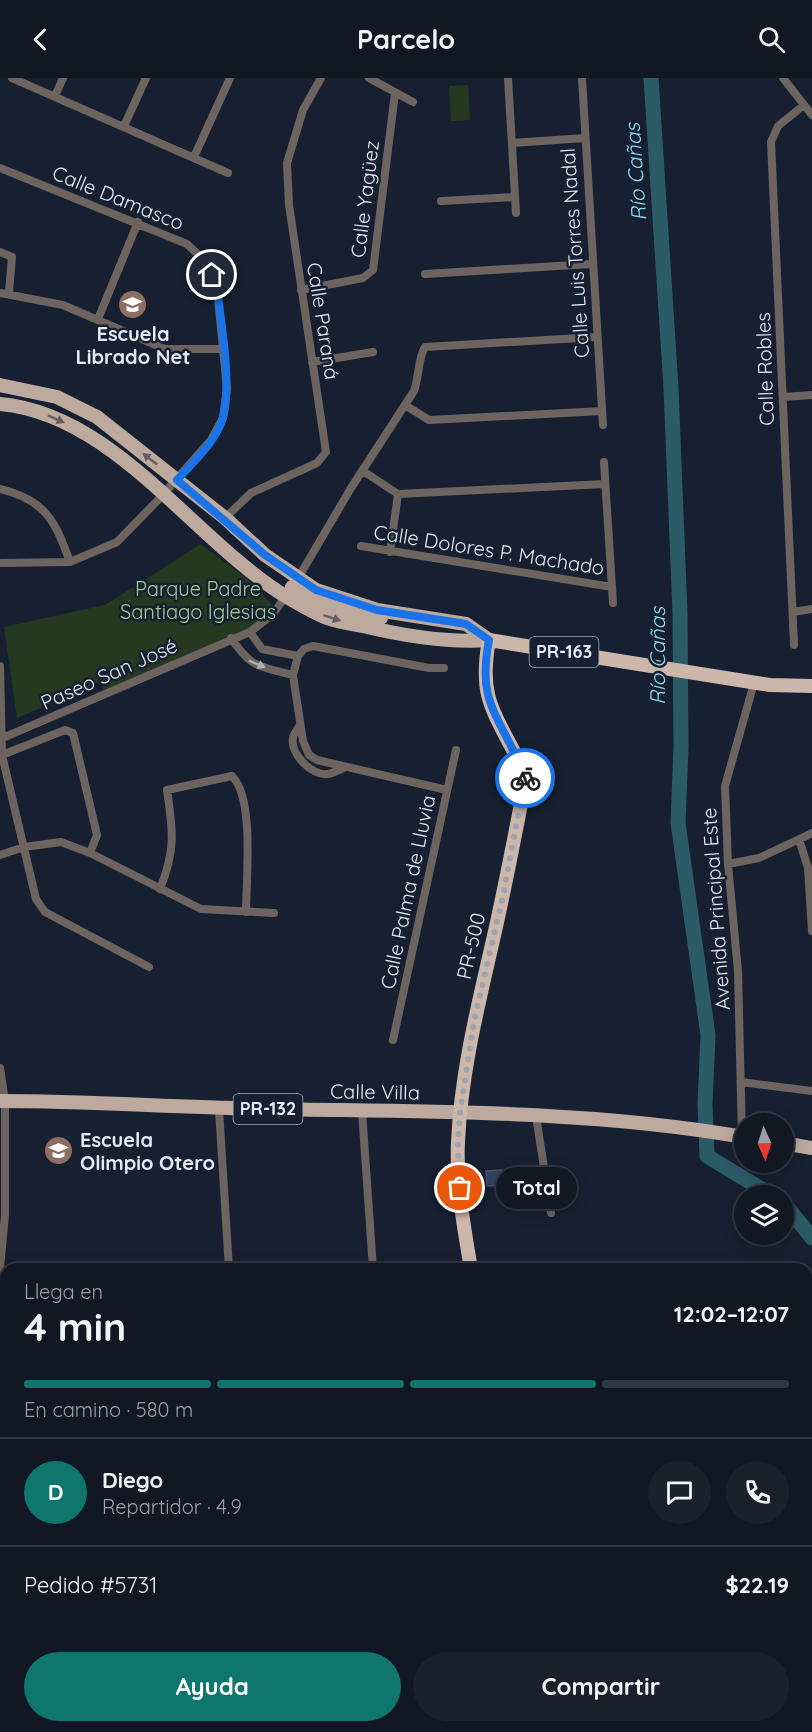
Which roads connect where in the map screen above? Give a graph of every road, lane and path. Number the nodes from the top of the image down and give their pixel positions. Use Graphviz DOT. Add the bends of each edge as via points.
graph roads {
  1 [pos="12,78"];
  2 [pos="63,78"];
  3 [pos="146,78"];
  4 [pos="230,78"];
  5 [pos="321,78"];
  6 [pos="369,78"];
  7 [pos="508,78"];
  8 [pos="582,78"];
  9 [pos="783,78"];
  10 [pos="395,93"];
  11 [pos="55,96"];
  12 [pos="413,102"];
  13 [pos="804,105"];
  14 [pos="812,115"];
  15 [pos="124,126"];
  16 [pos="585,138"];
  17 [pos="512,143"];
  18 [pos="194,157"];
  19 [pos="0,168"];
  20 [pos="228,172"];
  21 [pos="515,197"];
  22 [pos="441,201"];
  23 [pos="516,213"];
  24 [pos="138,222"];
  25 [pos="0,252"];
  26 [pos="591,264"];
  27 [pos="425,274"];
  28 [pos="301,290"];
  29 [pos="4,293"];
  30 [pos="98,319"];
  31 [pos="597,337"];
  32 [pos="223,349"];
  33 [pos="373,352"];
  34 [pos="362,354"];
  35 [pos="312,362"];
  36 [pos="364,365"];
  37 [pos="0,385"];
  38 [pos="812,395"];
  39 [pos="783,398"];
  40 [pos="0,404"];
  41 [pos="405,405"];
  42 [pos="602,411"];
  43 [pos="603,425"];
  44 [pos="604,462"];
  45 [pos="363,471"];
  46 [pos="177,480"];
  47 [pos="605,483"];
  48 [pos="0,489"];
  49 [pos="164,494"];
  50 [pos="398,494"];
  51 [pos="225,518"];
  52 [pos="361,546"];
  53 [pos="390,552"];
  54 [pos="70,562"];
  55 [pos="0,563"];
  56 [pos="612,587"];
  57 [pos="291,588"];
  58 [pos="613,603"];
  59 [pos="812,609"];
  60 [pos="793,612"];
  61 [pos="250,632"];
  62 [pos="231,638"];
  63 [pos="489,640"];
  64 [pos="794,645"];
  65 [pos="298,656"];
  66 [pos="0,666"];
  67 [pos="444,668"];
  68 [pos="293,675"];
  69 [pos="754,683"];
  70 [pos="812,686"];
  71 [pos="0,739"];
  72 [pos="456,750"];
  73 [pos="2,755"];
  74 [pos="447,790"];
  75 [pos="812,832"];
  76 [pos="799,839"];
  77 [pos="24,847"];
  78 [pos="90,853"];
  79 [pos="0,855"];
  80 [pos="728,864"];
  81 [pos="160,889"];
  82 [pos="246,912"];
  83 [pos="274,913"];
  84 [pos="812,931"];
  85 [pos="149,967"];
  86 [pos="393,1040"];
  87 [pos="0,1068"];
  88 [pos="741,1082"];
  89 [pos="812,1091"];
  90 [pos="3,1101"];
  91 [pos="219,1109"];
  92 [pos="362,1111"];
  93 [pos="460,1113"];
  94 [pos="740,1113"];
  95 [pos="536,1116"];
  96 [pos="734,1135"];
  97 [pos="794,1145"];
  98 [pos="812,1148"];
  99 [pos="551,1213"];
  100 [pos="1,1263"];
  101 [pos="229,1263"];
  102 [pos="373,1263"];
  103 [pos="470,1263"];
  1 -- 11 [label="street"];
  2 -- 11 [label="street"];
  3 -- 15 [label="street"];
  4 -- 18 [label="street"];
  5 -- 28 [label="street, Calle Paraná" via="303,110 287,164"];
  6 -- 10 [label="street"];
  7 -- 17 [label="street"];
  8 -- 16 [label="street, Calle Luis Torres Nadal"];
  9 -- 13 [label="street"];
  10 -- 12 [label="street"];
  10 -- 28 [label="street, Calle Yagüez" via="373,270 363,278"];
  11 -- 15 [label="street"];
  13 -- 14 [label="street"];
  13 -- 39 [label="street, Calle Robles" via="778,126 771,142"];
  15 -- 18 [label="street"];
  16 -- 17 [label="street"];
  16 -- 26 [label="street, Calle Luis Torres Nadal"];
  17 -- 21 [label="street"];
  18 -- 20 [label="street"];
  19 -- 24 [label="street, Calle Damasco"];
  21 -- 22 [label="street"];
  21 -- 23 [label="street"];
  24 -- 30 [label="street"];
  24 -- 32 [label="street, Calle Damasco" via="187,244 207,263 217,288"];
  25 -- 29 [label="street" via="12,257"];
  26 -- 27 [label="street"];
  26 -- 31 [label="street, Calle Luis Torres Nadal"];
  28 -- 35 [label="street, Calle Paraná"];
  29 -- 30 [label="street" via="63,305"];
  30 -- 32 [label="street" via="165,349"];
  31 -- 41 [label="street, Paseo San José" via="425,347 417,384"];
  31 -- 42 [label="street, Calle Luis Torres Nadal"];
  32 -- 46 [label="street, Calle Damasco" via="223,418 212,440"];
  33 -- 34 [label="street"];
  34 -- 35 [label="street"];
  34 -- 36 [label="street"];
  35 -- 51 [label="street, Calle Paraná" via="326,452 317,463 251,493"];
  46 -- 37 [label="main road, PR-163, one-way" via="97,417 57,397"];
  38 -- 39 [label="street"];
  39 -- 60 [label="street, Calle Robles"];
  40 -- 49 [label="main road, PR-163, one-way" via="55,417 106,447"];
  41 -- 42 [label="street" via="429,420"];
  41 -- 45 [label="street, Paseo San José"];
  42 -- 43 [label="street, Calle Luis Torres Nadal"];
  44 -- 47 [label="street"];
  45 -- 50 [label="street"];
  45 -- 57 [label="street, Paseo San José"];
  46 -- 49 [label="street, Calle Damasco"];
  46 -- 51 [label="main road, PR-163"];
  47 -- 50 [label="street"];
  47 -- 56 [label="street"];
  48 -- 54 [label="street" via="20,494 38,505 58,527"];
  49 -- 54 [label="street, Calle Damasco" via="117,542"];
  49 -- 57 [label="main road, PR-163" via="224,547"];
  50 -- 53 [label="street"];
  51 -- 57 [label="main road, PR-163" via="265,555"];
  52 -- 53 [label="street, Calle Dolores P. Machado"];
  53 -- 56 [label="street, Calle Dolores P. Machado"];
  54 -- 55 [label="street, Calle Damasco"];
  56 -- 58 [label="street"];
  57 -- 61 [label="street, Paseo San José" via="273,614"];
  57 -- 63 [label="main road, PR-163" via="361,615 416,616 466,624"];
  57 -- 63 [label="main road, PR-163, one-way" via="328,618 439,640"];
  59 -- 60 [label="street"];
  60 -- 64 [label="street, Calle Robles"];
  61 -- 62 [label="street, Paseo San José"];
  61 -- 65 [label="street" via="262,649"];
  62 -- 68 [label="street, one-way" via="252,663"];
  62 -- 71 [label="street, Paseo San José"];
  63 -- 69 [label="highway, PR-163"];
  63 -- 93 [label="highway, PR-500 / PR-500" via="485,690 522,766 525,783 474,1021"];
  65 -- 67 [label="street" via="312,646"];
  65 -- 68 [label="street"];
  66 -- 71 [label="street"];
  68 -- 74 [label="street" via="303,741 317,760"];
  69 -- 70 [label="highway, PR-163"];
  69 -- 80 [label="street, Avenida Principal Este" via="725,786"];
  71 -- 73 [label="street"];
  72 -- 74 [label="street, Calle Palma de Lluvia"];
  73 -- 77 [label="street"];
  73 -- 78 [label="street" via="66,730 73,733 97,835"];
  74 -- 86 [label="street, Calle Palma de Lluvia"];
  75 -- 76 [label="street"];
  76 -- 80 [label="street" via="759,858"];
  76 -- 84 [label="street" via="808,868"];
  77 -- 78 [label="street" via="61,842"];
  77 -- 79 [label="street"];
  77 -- 85 [label="street" via="36,898 45,912"];
  78 -- 81 [label="street"];
  80 -- 88 [label="street, Avenida Principal Este" via="738,970"];
  81 -- 82 [label="street" via="201,909"];
  81 -- 82 [label="street" via="170,862 173,828 167,790 232,776 241,785 247,823"];
  82 -- 83 [label="street"];
  87 -- 90 [label="street"];
  88 -- 89 [label="street"];
  88 -- 94 [label="street, Avenida Principal Este"];
  90 -- 91 [label="main road, Calle Villa / PR-132"];
  90 -- 100 [label="street" via="5,1215"];
  91 -- 92 [label="main road, Calle Villa / PR-132"];
  91 -- 101 [label="street"];
  92 -- 93 [label="main road, Calle Villa / PR-132"];
  92 -- 102 [label="street"];
  93 -- 95 [label="main road, Calle Villa / PR-132"];
  93 -- 103 [label="highway, PR-500 / PR-500" via="463,1223"];
  95 -- 96 [label="main road, Calle Villa / PR-132"];
  95 -- 99 [label="street"];
  97 -- 98 [label="main road"];
}
